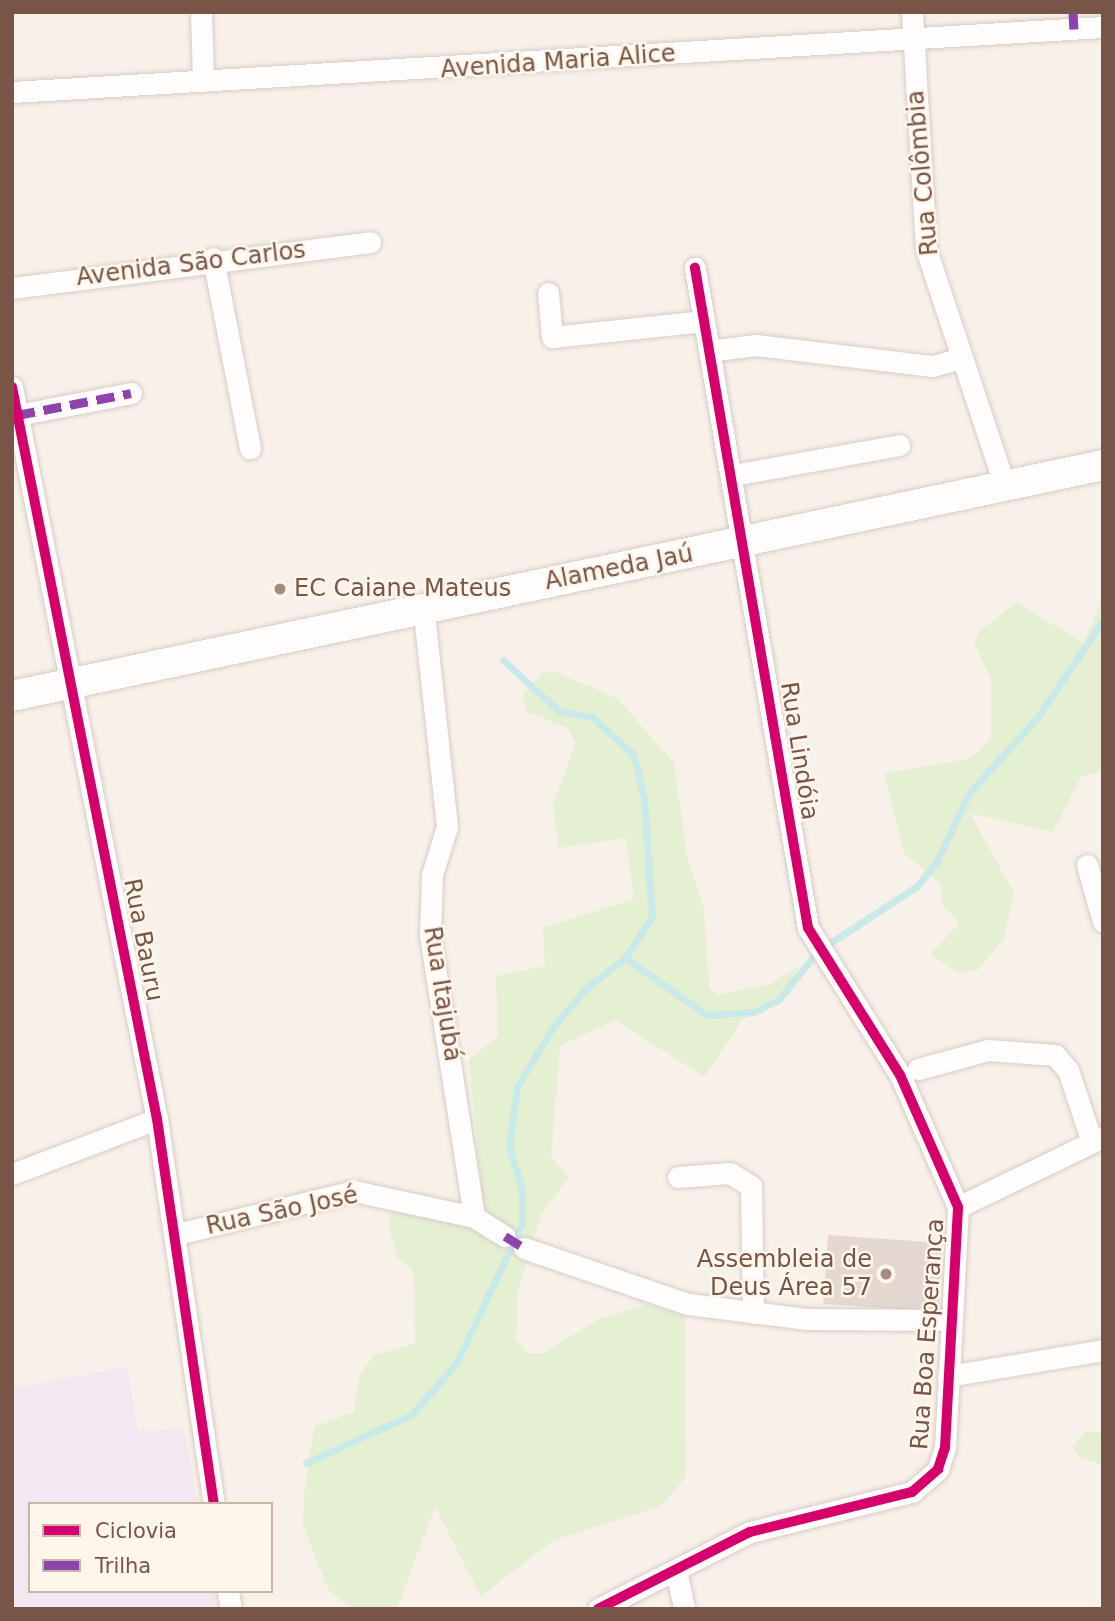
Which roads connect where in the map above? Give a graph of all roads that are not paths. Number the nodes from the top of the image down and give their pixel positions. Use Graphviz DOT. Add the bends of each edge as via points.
graph roads {
  1 [pos="201,12"];
  2 [pos="912,12"];
  3 [pos="1073,21"];
  4 [pos="1103,27"];
  5 [pos="913,38"];
  6 [pos="203,80"];
  7 [pos="12,92"];
  8 [pos="370,242"];
  9 [pos="213,258"];
  10 [pos="695,268"];
  11 [pos="12,288"];
  12 [pos="548,293"];
  13 [pos="704,321"];
  14 [pos="709,351"];
  15 [pos="961,358"];
  16 [pos="12,387"];
  17 [pos="131,393"];
  18 [pos="17,415"];
  19 [pos="899,445"];
  20 [pos="250,448"];
  21 [pos="1103,466"];
  22 [pos="733,475"];
  23 [pos="1006,489"];
  24 [pos="747,544"];
  25 [pos="423,605"];
  26 [pos="72,684"];
  27 [pos="12,696"];
  28 [pos="1087,865"];
  29 [pos="1103,922"];
  30 [pos="918,1069"];
  31 [pos="157,1119"];
  32 [pos="1097,1139"];
  33 [pos="12,1174"];
  34 [pos="678,1178"];
  35 [pos="958,1207"];
  36 [pos="474,1217"];
  37 [pos="177,1234"];
  38 [pos="505,1236"];
  39 [pos="524,1248"];
  40 [pos="753,1313"];
  41 [pos="949,1321"];
  42 [pos="1103,1350"];
  43 [pos="948,1376"];
  44 [pos="214,1502"];
  45 [pos="676,1570"];
  46 [pos="598,1609"];
  47 [pos="684,1609"];
  1 -- 6 [label="street"];
  2 -- 5 [label="street, Rua Colômbia"];
  3 -- 4 [label="street, Avenida Maria Alice"];
  3 -- 5 [label="street, Avenida Maria Alice"];
  5 -- 6 [label="street, Avenida Maria Alice"];
  5 -- 15 [label="street, Rua Colômbia" via="926,249"];
  6 -- 7 [label="street, Avenida Maria Alice"];
  8 -- 9 [label="street, Avenida São Carlos"];
  9 -- 11 [label="street, Avenida São Carlos"];
  9 -- 20 [label="street"];
  10 -- 13 [label="street, Rua Lindóia"];
  12 -- 13 [label="street" via="555,337"];
  13 -- 14 [label="street, Rua Lindóia"];
  14 -- 15 [label="street" via="756,345 933,366"];
  14 -- 22 [label="street, Rua Lindóia"];
  15 -- 23 [label="street, Rua Colômbia"];
  16 -- 18 [label="street, Rua Bauru"];
  17 -- 18 [label="street"];
  18 -- 26 [label="street, Rua Bauru"];
  19 -- 22 [label="street"];
  21 -- 23 [label="main road, Alameda Jaú"];
  22 -- 24 [label="street, Rua Lindóia"];
  23 -- 24 [label="main road, Alameda Jaú"];
  24 -- 25 [label="main road, Alameda Jaú"];
  24 -- 35 [label="street, Rua Lindóia" via="808,928 900,1075"];
  25 -- 26 [label="main road, Alameda Jaú"];
  25 -- 36 [label="street, Rua Itajubá" via="447,827 432,875 429,935"];
  26 -- 27 [label="main road, Alameda Jaú"];
  26 -- 31 [label="street, Rua Bauru"];
  28 -- 29 [label="street"];
  30 -- 32 [label="street" via="988,1050 1055,1055 1068,1070"];
  31 -- 33 [label="street"];
  31 -- 37 [label="street, Rua Bauru"];
  32 -- 35 [label="street"];
  34 -- 40 [label="street" via="730,1173 751,1186"];
  35 -- 41 [label="street, Rua Boa Esperança"];
  36 -- 37 [label="street, Rua São José" via="354,1191"];
  36 -- 38 [label="street, Rua São José"];
  37 -- 44 [label="street, Rua Bauru"];
  39 -- 40 [label="street" via="630,1289"];
  40 -- 41 [label="street"];
  41 -- 43 [label="street, Rua Boa Esperança"];
  42 -- 43 [label="street"];
  43 -- 45 [label="street, Rua Boa Esperança" via="945,1448 926,1483 912,1492 750,1532"];
  45 -- 46 [label="street, Rua Boa Esperança"];
  45 -- 47 [label="street"];
}
